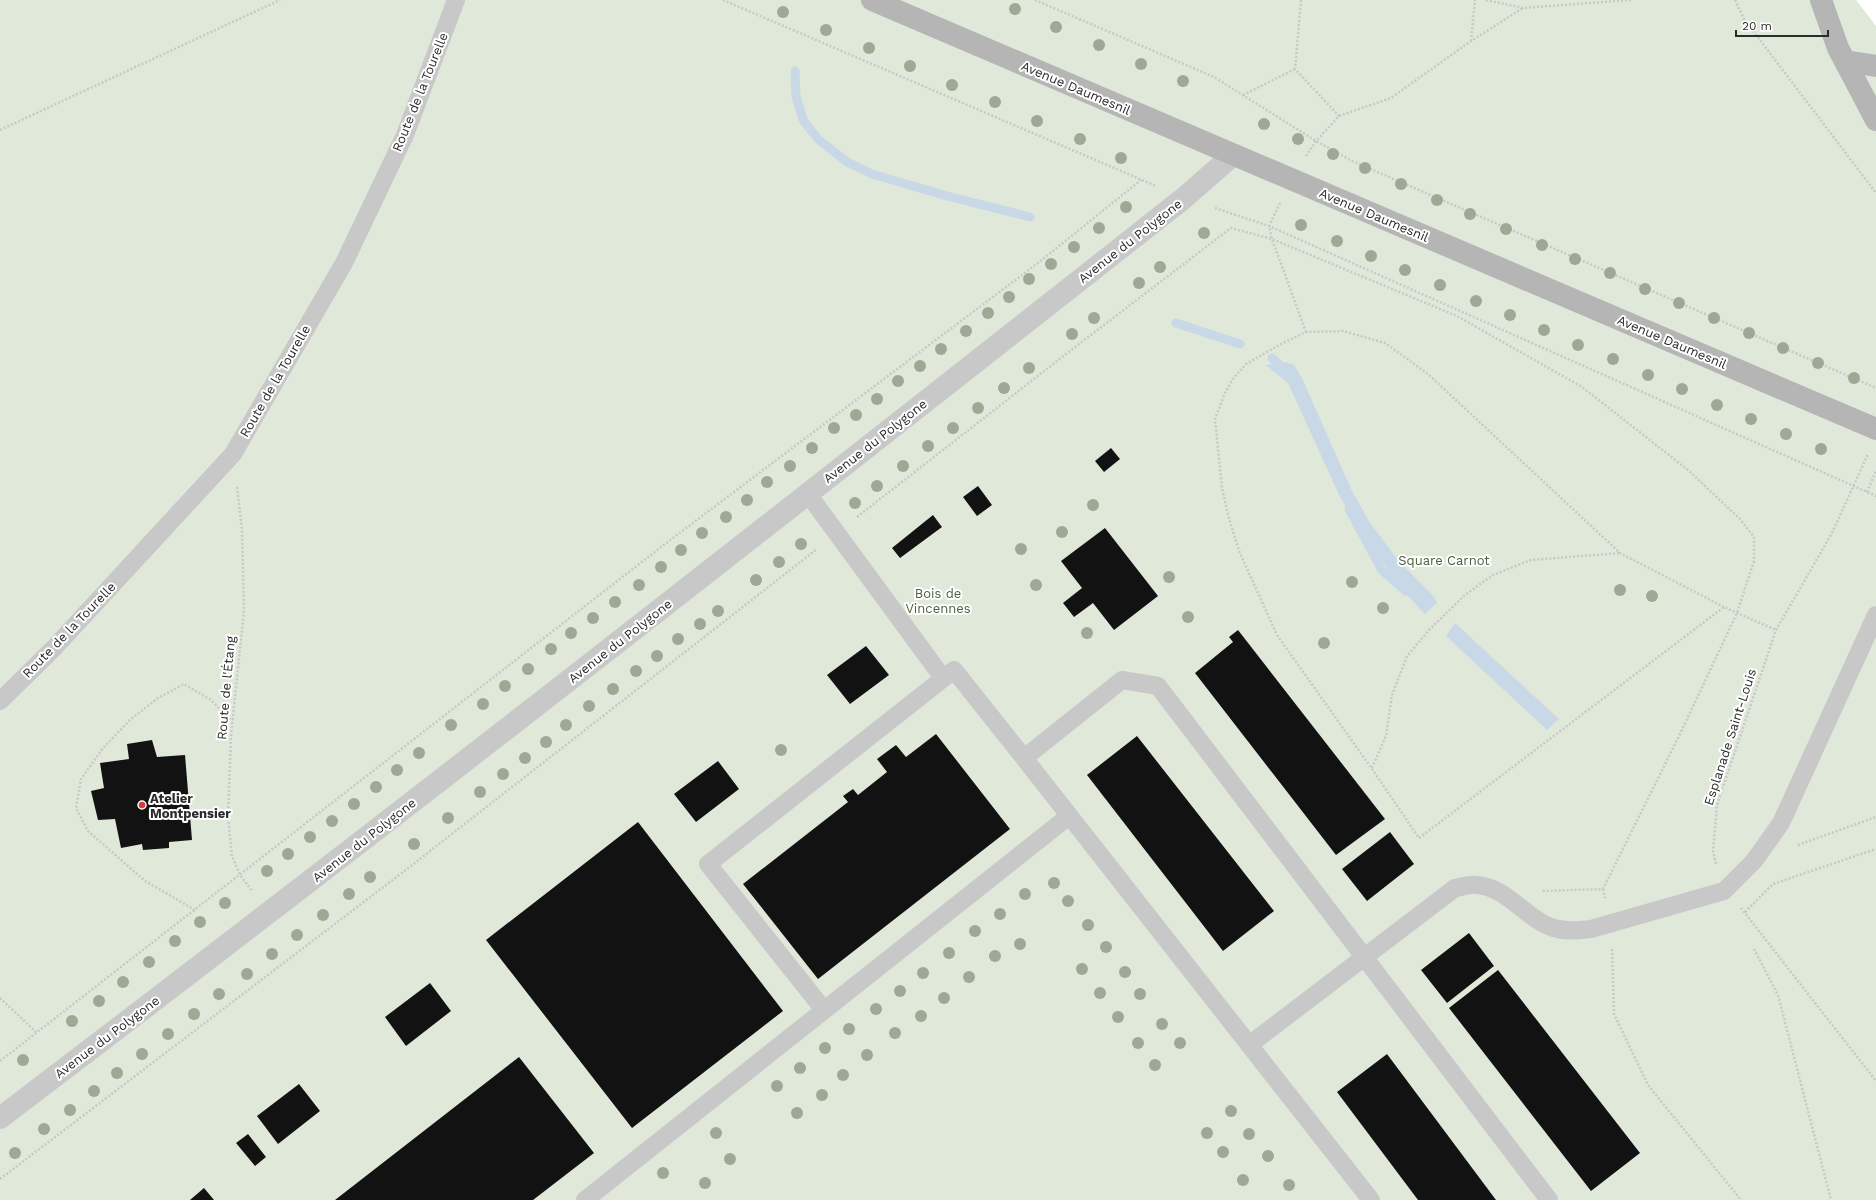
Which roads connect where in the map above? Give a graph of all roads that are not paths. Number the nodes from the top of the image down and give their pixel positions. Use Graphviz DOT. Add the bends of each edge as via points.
graph roads {
  1 [pos="456,0"];
  2 [pos="872,0"];
  3 [pos="1821,0"];
  4 [pos="1844,61"];
  5 [pos="1876,66"];
  6 [pos="1876,120"];
  7 [pos="1233,155"];
  8 [pos="1876,429"];
  9 [pos="808,494"];
  10 [pos="1876,615"];
  11 [pos="943,678"];
  12 [pos="0,701"];
  13 [pos="1024,758"];
  14 [pos="1069,816"];
  15 [pos="1364,958"];
  16 [pos="824,1010"];
  17 [pos="1249,1045"];
  18 [pos="0,1118"];
  19 [pos="585,1200"];
  20 [pos="1371,1200"];
  21 [pos="1549,1200"];
  1 -- 12 [label="lane, Route de la Tourelle" via="405,135 344,263 233,454 54,648"];
  2 -- 7 [label="street, Avenue Daumesnil"];
  3 -- 4 [label="street"];
  4 -- 5 [label="street"];
  4 -- 6 [label="street"];
  7 -- 8 [label="street, Avenue Daumesnil"];
  7 -- 9 [label="street, Avenue du Polygone" via="1184,198"];
  9 -- 11 [label="lane"];
  9 -- 18 [label="street, Avenue du Polygone" via="268,914"];
  10 -- 15 [label="lane" via="1780,823 1754,861 1724,892 1611,924 1573,931 1553,928 1525,912 1501,893 1477,885 1455,888"];
  11 -- 13 [label="lane" via="954,670"];
  11 -- 16 [label="lane" via="708,864"];
  13 -- 14 [label="lane"];
  13 -- 15 [label="lane" via="1122,680 1158,686"];
  14 -- 16 [label="lane"];
  14 -- 17 [label="lane"];
  15 -- 17 [label="lane"];
  15 -- 21 [label="lane"];
  16 -- 19 [label="lane"];
  17 -- 20 [label="lane"];
}
